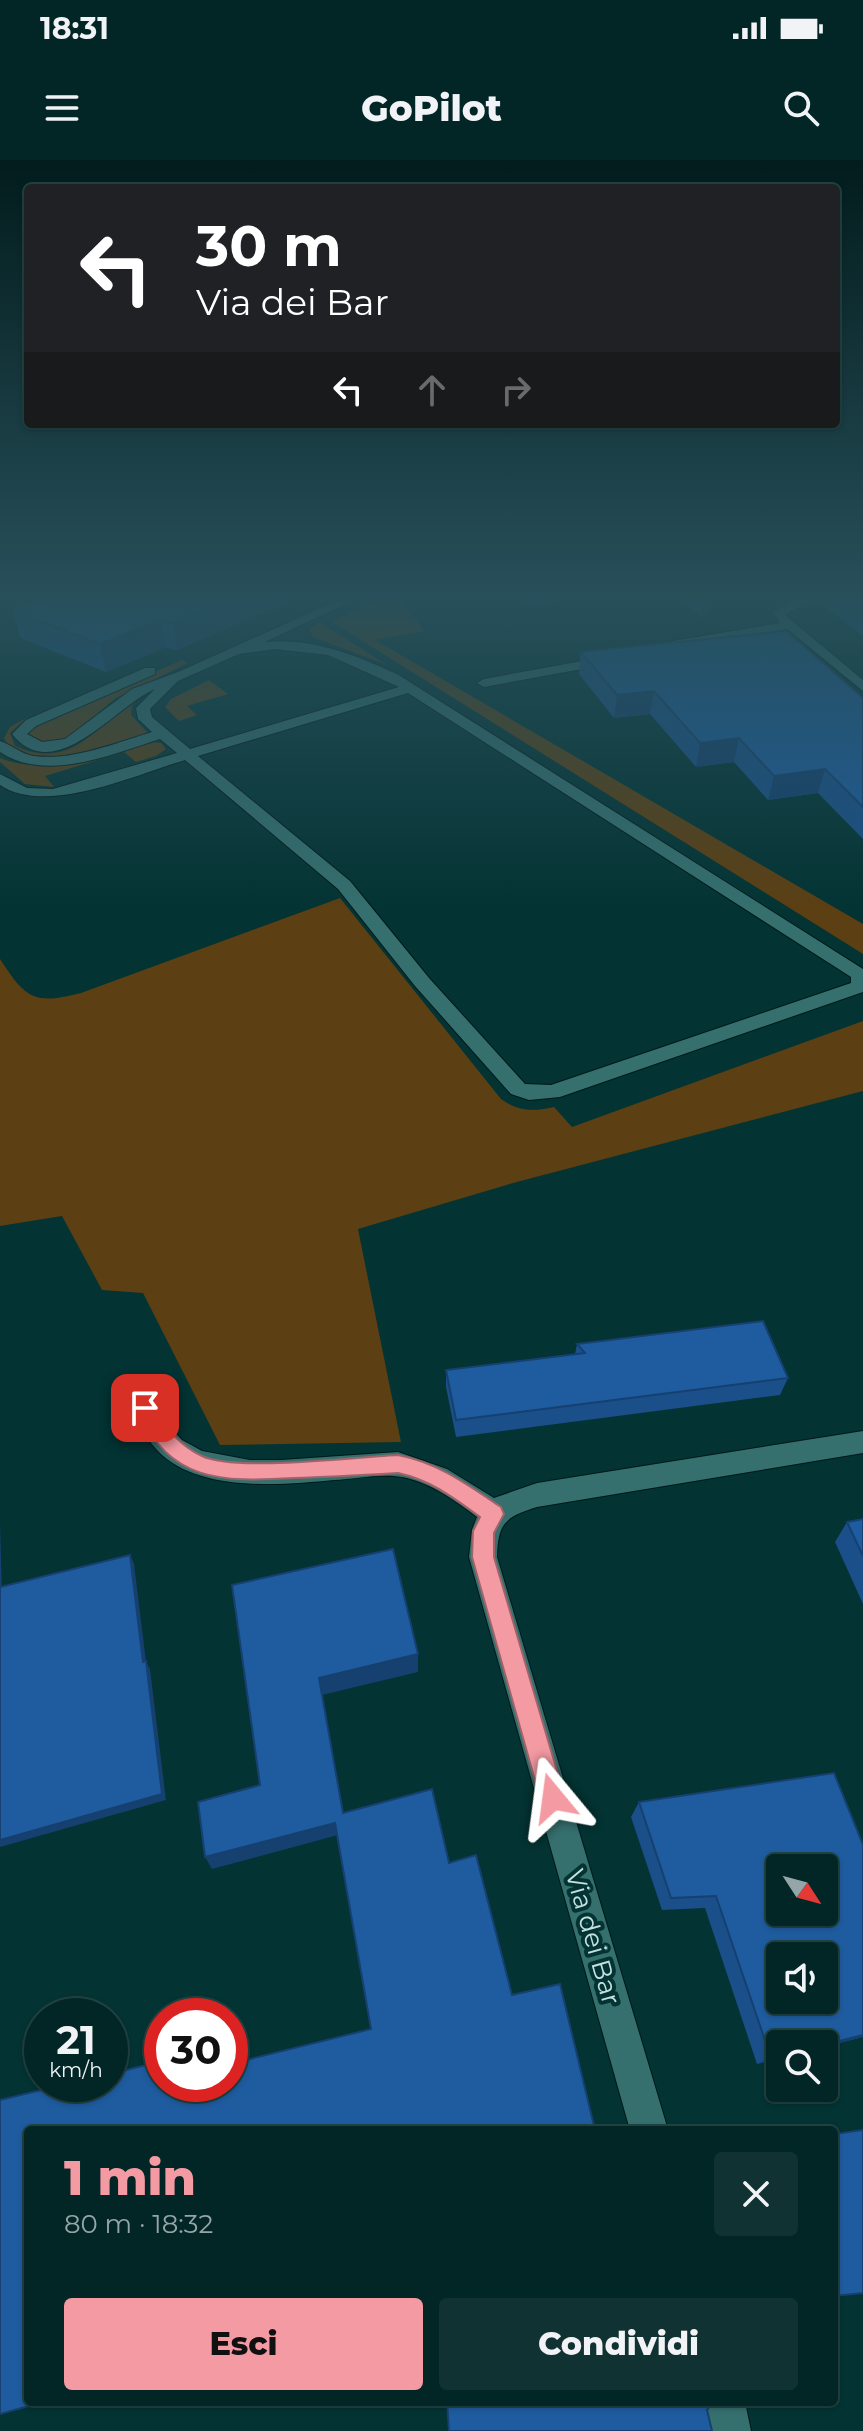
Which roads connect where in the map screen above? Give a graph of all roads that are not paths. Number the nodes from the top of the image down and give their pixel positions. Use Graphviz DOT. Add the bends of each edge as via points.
graph roads {
  1 [pos="69,700"];
  2 [pos="79,700"];
  3 [pos="124,700"];
  4 [pos="151,700"];
  5 [pos="370,700"];
  6 [pos="429,700"];
  7 [pos="6,726"];
  8 [pos="163,733"];
  9 [pos="0,745"];
  10 [pos="188,754"];
  11 [pos="0,778"];
  12 [pos="137,1391"];
  13 [pos="863,1442"];
  14 [pos="494,1514"];
  15 [pos="648,2126"];
  16 [pos="724,2406"];
  17 [pos="729,2431"];
  1 -- 7 [label="street"];
  2 -- 3 [label="street" via="19,734 41,746 68,743"];
  4 -- 8 [label="street" via="143,708 145,719"];
  5 -- 10 [label="street"];
  6 -- 10 [label="street" via="857,973 859,987 553,1092 529,1093 510,1082 344,885"];
  8 -- 9 [label="street" via="56,760 22,758"];
  8 -- 10 [label="street"];
  10 -- 11 [label="street" via="45,795 21,792"];
  12 -- 14 [label="street" via="154,1426 172,1447 209,1468 237,1472 398,1464 444,1480"];
  13 -- 14 [label="street" via="537,1495"];
  14 -- 15 [label="street, Via dei Bar" via="483,1531 483,1557"];
  16 -- 17 [label="street"];
}
